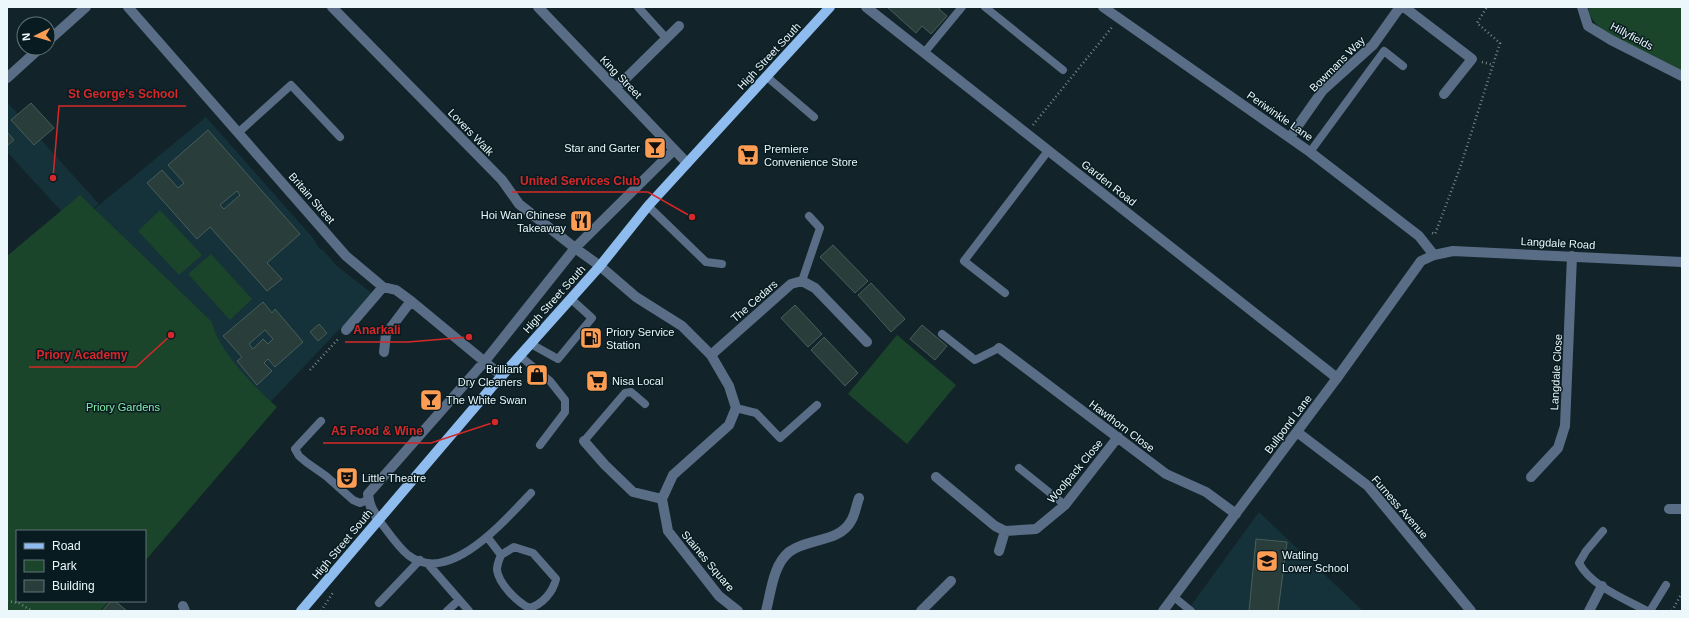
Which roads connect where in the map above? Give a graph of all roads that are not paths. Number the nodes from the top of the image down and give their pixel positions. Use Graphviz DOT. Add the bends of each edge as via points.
graph roads {
  1 [pos="86,7"];
  2 [pos="128,7"];
  3 [pos="332,7"];
  4 [pos="538,7"];
  5 [pos="638,7"];
  6 [pos="830,7"];
  7 [pos="866,7"];
  8 [pos="962,7"];
  9 [pos="985,7"];
  10 [pos="1103,7"];
  11 [pos="1400,7"];
  12 [pos="1404,7"];
  13 [pos="1582,7"];
  14 [pos="679,26"];
  15 [pos="56,34"];
  16 [pos="666,38"];
  17 [pos="924,53"];
  18 [pos="31,56"];
  19 [pos="1403,66"];
  20 [pos="1063,70"];
  21 [pos="766,76"];
  22 [pos="1682,76"];
  23 [pos="7,78"];
  24 [pos="616,88"];
  25 [pos="1444,94"];
  26 [pos="814,117"];
  27 [pos="239,132"];
  28 [pos="340,137"];
  29 [pos="1290,137"];
  30 [pos="674,150"];
  31 [pos="1048,151"];
  32 [pos="1310,152"];
  33 [pos="687,164"];
  34 [pos="648,206"];
  35 [pos="809,216"];
  36 [pos="575,248"];
  37 [pos="1434,255"];
  38 [pos="1572,256"];
  39 [pos="1682,262"];
  40 [pos="722,264"];
  41 [pos="600,266"];
  42 [pos="802,281"];
  43 [pos="382,287"];
  44 [pos="1005,293"];
  45 [pos="571,299"];
  46 [pos="411,301"];
  47 [pos="346,330"];
  48 [pos="942,334"];
  49 [pos="867,342"];
  50 [pos="531,344"];
  51 [pos="999,348"];
  52 [pos="384,352"];
  53 [pos="711,355"];
  54 [pos="520,356"];
  55 [pos="485,361"];
  56 [pos="502,376"];
  57 [pos="1337,378"];
  58 [pos="645,404"];
  59 [pos="816,405"];
  60 [pos="736,408"];
  61 [pos="322,421"];
  62 [pos="1296,432"];
  63 [pos="1118,437"];
  64 [pos="584,441"];
  65 [pos="540,445"];
  66 [pos="1019,468"];
  67 [pos="936,477"];
  68 [pos="1532,477"];
  69 [pos="531,493"];
  70 [pos="859,498"];
  71 [pos="662,499"];
  72 [pos="368,500"];
  73 [pos="1065,505"];
  74 [pos="1668,509"];
  75 [pos="1682,509"];
  76 [pos="1236,514"];
  77 [pos="378,519"];
  78 [pos="1005,531"];
  79 [pos="1603,531"];
  80 [pos="488,538"];
  81 [pos="999,551"];
  82 [pos="501,555"];
  83 [pos="420,560"];
  84 [pos="428,564"];
  85 [pos="951,581"];
  86 [pos="1666,584"];
  87 [pos="1602,586"];
  88 [pos="1174,597"];
  89 [pos="459,600"];
  90 [pos="380,603"];
  91 [pos="302,611"];
  92 [pos="447,611"];
  93 [pos="469,611"];
  94 [pos="738,611"];
  95 [pos="766,611"];
  96 [pos="921,611"];
  97 [pos="1163,611"];
  98 [pos="1191,611"];
  99 [pos="1472,611"];
  100 [pos="1589,611"];
  101 [pos="1649,611"];
  1 -- 15 [label="street"];
  2 -- 27 [label="street, Britain Street"];
  3 -- 36 [label="street, Lovers Walk" via="502,180 519,204"];
  4 -- 24 [label="street, King Street"];
  5 -- 16 [label="lane"];
  6 -- 21 [label="main road, High Street South"];
  7 -- 17 [label="street, Garden Road"];
  8 -- 17 [label="lane"];
  9 -- 20 [label="lane"];
  10 -- 29 [label="street, Periwinkle Lane"];
  11 -- 29 [label="street, Bowmans Way" via="1373,45 1324,90"];
  12 -- 25 [label="street" via="1472,59"];
  13 -- 22 [label="street, Hillyfields" via="1588,26"];
  14 -- 16 [label="street"];
  16 -- 24 [label="street"];
  17 -- 31 [label="street, Garden Road"];
  18 -- 23 [label="street"];
  19 -- 32 [label="lane" via="1384,51"];
  21 -- 26 [label="lane"];
  21 -- 33 [label="main road, High Street South"];
  24 -- 30 [label="street, King Street"];
  27 -- 28 [label="lane" via="291,86"];
  27 -- 43 [label="street, Britain Street" via="346,256"];
  29 -- 32 [label="street, Periwinkle Lane"];
  30 -- 33 [label="street, King Street"];
  30 -- 36 [label="street"];
  31 -- 44 [label="lane" via="964,261"];
  31 -- 57 [label="street, Garden Road"];
  32 -- 37 [label="street, Periwinkle Lane" via="1418,235"];
  33 -- 34 [label="main road, High Street South"];
  34 -- 40 [label="lane" via="706,262"];
  34 -- 41 [label="main road, High Street South"];
  35 -- 42 [label="lane" via="820,228"];
  36 -- 41 [label="street, Lovers Walk"];
  36 -- 55 [label="street"];
  37 -- 38 [label="street, Langdale Road" via="1454,251"];
  37 -- 57 [label="street, Bullpond Lane" via="1421,261"];
  38 -- 39 [label="street, Langdale Road"];
  38 -- 68 [label="street, Langdale Close" via="1565,426 1558,448"];
  41 -- 45 [label="main road, High Street South"];
  41 -- 53 [label="street" via="636,297 682,326"];
  42 -- 49 [label="street" via="815,288"];
  42 -- 53 [label="street, The Cedars" via="791,284"];
  43 -- 46 [label="street, Britain Street" via="396,290"];
  43 -- 47 [label="street"];
  45 -- 50 [label="main road, High Street South"];
  45 -- 50 [label="lane" via="592,318 558,359"];
  46 -- 52 [label="street" via="386,334"];
  46 -- 55 [label="street, Britain Street"];
  48 -- 51 [label="lane" via="975,360"];
  50 -- 54 [label="main road, High Street South"];
  51 -- 63 [label="street, Hawthorn Close"];
  53 -- 60 [label="street" via="729,386"];
  54 -- 56 [label="main road, High Street South"];
  54 -- 65 [label="lane" via="550,381 565,400 565,412"];
  55 -- 56 [label="street, Britain Street"];
  55 -- 72 [label="street" via="368,494"];
  56 -- 77 [label="main road, High Street South"];
  57 -- 62 [label="street, Bullpond Lane"];
  58 -- 64 [label="lane" via="631,392 624,393"];
  59 -- 60 [label="lane" via="780,438 756,413"];
  60 -- 71 [label="street" via="729,426 673,475"];
  61 -- 72 [label="lane" via="300,442 296,452 354,500 360,503"];
  62 -- 76 [label="street, Bullpond Lane"];
  62 -- 99 [label="street, Furness Avenue" via="1368,486"];
  63 -- 73 [label="street, Woolpack Close"];
  63 -- 76 [label="street, Hawthorn Close" via="1166,474 1206,492"];
  64 -- 71 [label="street" via="633,492"];
  66 -- 73 [label="lane"];
  67 -- 78 [label="street" via="995,526"];
  69 -- 80 [label="lane"];
  70 -- 95 [label="street" via="851,522 836,535 808,542 789,552 776,570"];
  71 -- 94 [label="street, Staines Square" via="668,531 719,596"];
  72 -- 77 [label="street" via="371,510"];
  73 -- 78 [label="street, Woolpack Close" via="1036,530"];
  74 -- 75 [label="street"];
  76 -- 88 [label="street, Bullpond Lane"];
  77 -- 83 [label="lane" via="408,555"];
  77 -- 91 [label="main road, High Street South"];
  78 -- 81 [label="street"];
  79 -- 87 [label="lane" via="1579,563 1584,572"];
  80 -- 82 [label="lane"];
  80 -- 84 [label="lane" via="439,564"];
  82 -- 82 [label="lane" via="497,572 502,582 522,604 529,608 534,607 554,589 556,579 533,553 514,547"];
  83 -- 84 [label="lane"];
  83 -- 90 [label="lane"];
  84 -- 89 [label="lane"];
  85 -- 96 [label="street"];
  86 -- 101 [label="lane"];
  87 -- 100 [label="street"];
  87 -- 101 [label="lane"];
  88 -- 97 [label="street, Bullpond Lane"];
  88 -- 98 [label="lane"];
  89 -- 92 [label="lane"];
  89 -- 93 [label="lane"];
}
